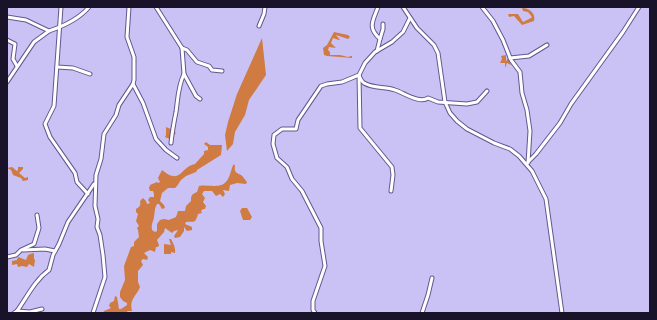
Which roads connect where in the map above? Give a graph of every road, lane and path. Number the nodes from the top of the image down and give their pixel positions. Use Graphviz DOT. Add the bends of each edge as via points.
graph roads {
  1 [pos="61,7"];
  2 [pos="89,7"];
  3 [pos="129,7"];
  4 [pos="156,7"];
  5 [pos="265,7"];
  6 [pos="378,7"];
  7 [pos="403,7"];
  8 [pos="482,7"];
  9 [pos="638,7"];
  10 [pos="7,17"];
  11 [pos="410,18"];
  12 [pos="383,24"];
  13 [pos="259,26"];
  14 [pos="60,28"];
  15 [pos="49,31"];
  16 [pos="380,39"];
  17 [pos="7,40"];
  18 [pos="547,45"];
  19 [pos="182,48"];
  20 [pos="377,51"];
  21 [pos="510,58"];
  22 [pos="17,66"];
  23 [pos="57,67"];
  24 [pos="222,71"];
  25 [pos="90,74"];
  26 [pos="184,74"];
  27 [pos="359,75"];
  28 [pos="7,82"];
  29 [pos="133,84"];
  30 [pos="487,91"];
  31 [pos="200,99"];
  32 [pos="445,102"];
  33 [pos="171,143"];
  34 [pos="177,158"];
  35 [pos="528,162"];
  36 [pos="528,167"];
  37 [pos="95,182"];
  38 [pos="391,191"];
  39 [pos="88,194"];
  40 [pos="37,215"];
  41 [pos="21,250"];
  42 [pos="55,251"];
  43 [pos="7,257"];
  44 [pos="432,278"];
  45 [pos="42,309"];
  46 [pos="15,312"];
  47 [pos="93,313"];
  48 [pos="315,313"];
  49 [pos="422,313"];
  50 [pos="562,313"];
  1 -- 14 [label="street"];
  2 -- 14 [label="street" via="83,14"];
  3 -- 29 [label="street" via="127,37 134,57"];
  4 -- 19 [label="street"];
  5 -- 13 [label="street"];
  6 -- 16 [label="street" via="371,26"];
  7 -- 11 [label="street"];
  8 -- 21 [label="street" via="493,21"];
  9 -- 35 [label="street" via="624,32 560,123"];
  10 -- 15 [label="street" via="26,20"];
  11 -- 20 [label="street" via="403,32"];
  11 -- 32 [label="street" via="438,53"];
  12 -- 16 [label="street"];
  14 -- 15 [label="street"];
  14 -- 23 [label="street"];
  15 -- 22 [label="street" via="34,42"];
  16 -- 20 [label="street"];
  17 -- 22 [label="street" via="15,44 13,60"];
  18 -- 21 [label="street" via="529,56"];
  19 -- 24 [label="street" via="197,62 209,66 212,70"];
  19 -- 26 [label="street"];
  20 -- 27 [label="street" via="365,63"];
  21 -- 35 [label="street" via="520,72 522,93 529,118"];
  22 -- 28 [label="street"];
  23 -- 25 [label="street" via="73,68"];
  23 -- 39 [label="street" via="54,106 45,124 50,137 75,173 77,182"];
  26 -- 31 [label="street"];
  26 -- 33 [label="street" via="180,81"];
  27 -- 32 [label="street" via="363,82 374,87 394,89 419,101 428,98"];
  27 -- 38 [label="street" via="360,128 392,167"];
  27 -- 48 [label="street" via="321,86 298,120 296,129 282,129 274,136 273,144 277,158 287,167 321,228 320,241 325,266 313,301"];
  29 -- 34 [label="street" via="156,139"];
  29 -- 37 [label="street" via="104,134"];
  30 -- 32 [label="street" via="477,102"];
  32 -- 36 [label="street" via="457,121 467,129 510,150"];
  35 -- 36 [label="street"];
  36 -- 50 [label="street" via="546,199"];
  37 -- 39 [label="street"];
  37 -- 47 [label="street" via="97,227 105,277"];
  39 -- 42 [label="street" via="68,222"];
  40 -- 41 [label="street" via="39,228 35,242"];
  41 -- 42 [label="street"];
  41 -- 43 [label="street" via="16,255"];
  42 -- 46 [label="street" via="49,270"];
  44 -- 49 [label="street"];
  45 -- 46 [label="street"];
}
